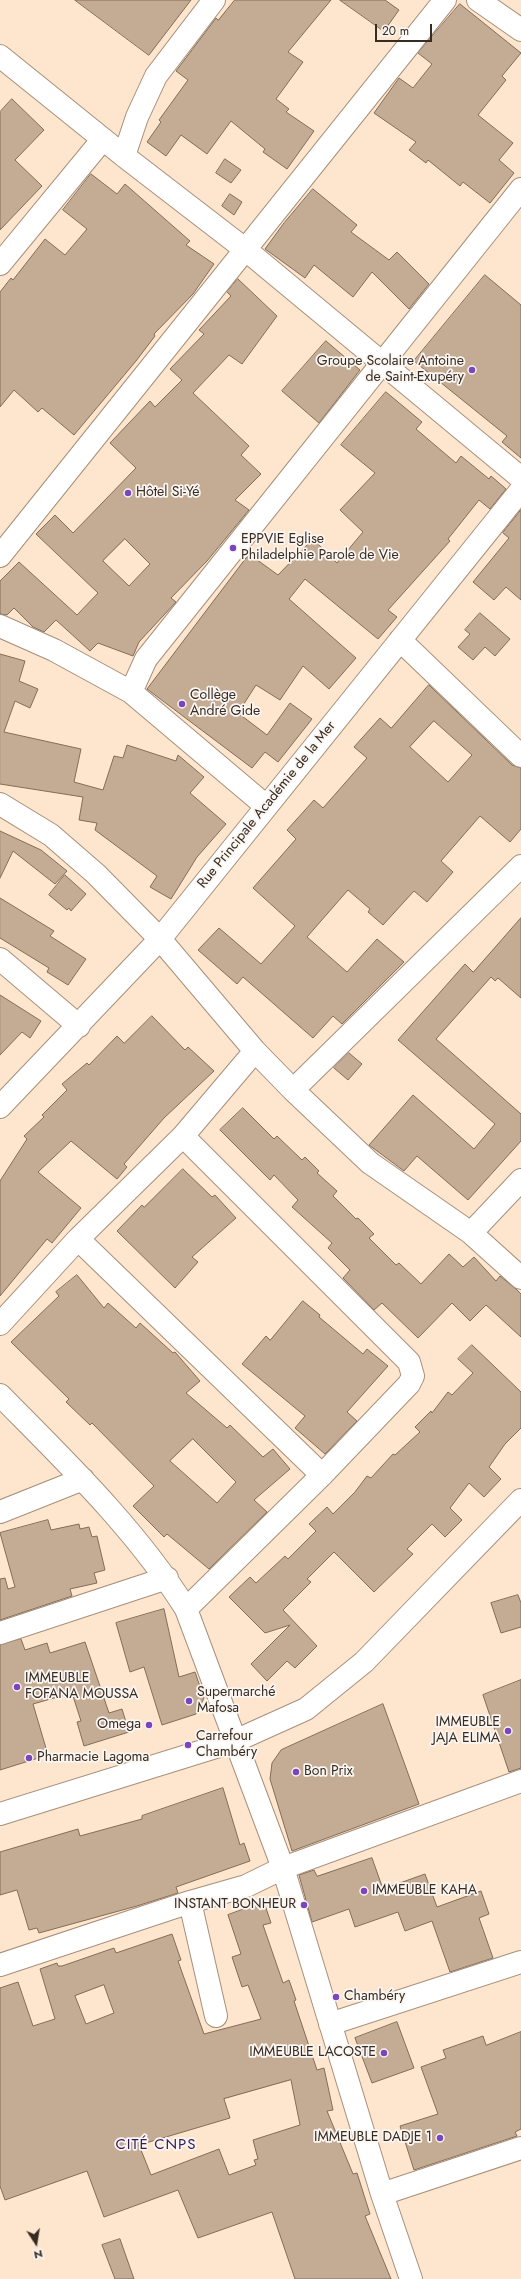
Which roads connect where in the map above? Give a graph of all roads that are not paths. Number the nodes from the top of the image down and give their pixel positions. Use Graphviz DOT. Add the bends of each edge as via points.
graph roads {
  1 [pos="445,0"];
  2 [pos="478,0"];
  3 [pos="210,2"];
  4 [pos="521,30"];
  5 [pos="0,56"];
  6 [pos="103,138"];
  7 [pos="124,156"];
  8 [pos="521,189"];
  9 [pos="246,250"];
  10 [pos="0,264"];
  11 [pos="382,363"];
  12 [pos="521,478"];
  13 [pos="521,490"];
  14 [pos="0,556"];
  15 [pos="0,626"];
  16 [pos="400,640"];
  17 [pos="130,692"];
  18 [pos="521,756"];
  19 [pos="0,804"];
  20 [pos="266,806"];
  21 [pos="521,866"];
  22 [pos="160,939"];
  23 [pos="0,959"];
  24 [pos="79,1026"];
  25 [pos="255,1051"];
  26 [pos="293,1090"];
  27 [pos="0,1107"];
  28 [pos="183,1136"];
  29 [pos="521,1180"];
  30 [pos="471,1233"];
  31 [pos="78,1239"];
  32 [pos="521,1278"];
  33 [pos="0,1324"];
  34 [pos="0,1395"];
  35 [pos="322,1475"];
  36 [pos="83,1479"];
  37 [pos="521,1500"];
  38 [pos="0,1512"];
  39 [pos="167,1578"];
  40 [pos="186,1609"];
  41 [pos="0,1633"];
  42 [pos="235,1740"];
  43 [pos="521,1781"];
  44 [pos="0,1814"];
  45 [pos="283,1868"];
  46 [pos="190,1902"];
  47 [pos="521,1962"];
  48 [pos="0,1965"];
  49 [pos="216,2016"];
  50 [pos="330,2024"];
  51 [pos="521,2148"];
  52 [pos="382,2194"];
  53 [pos="411,2279"];
  1 -- 9 [label="street"];
  2 -- 4 [label="street"];
  3 -- 7 [label="street" via="156,76 137,117"];
  5 -- 6 [label="street"];
  6 -- 7 [label="street"];
  6 -- 10 [label="street"];
  7 -- 9 [label="street"];
  8 -- 11 [label="street"];
  9 -- 11 [label="street"];
  9 -- 14 [label="street"];
  11 -- 12 [label="street"];
  11 -- 17 [label="street" via="146,659"];
  13 -- 16 [label="street, Rue Principale Académie de la Mer"];
  15 -- 17 [label="street" via="54,650"];
  16 -- 18 [label="street"];
  16 -- 20 [label="street, Rue Principale Académie de la Mer"];
  17 -- 20 [label="street"];
  19 -- 22 [label="street" via="51,835 96,874"];
  20 -- 22 [label="street, Rue Principale Académie de la Mer"];
  21 -- 26 [label="street"];
  22 -- 24 [label="street, Rue Principale Académie de la Mer"];
  22 -- 25 [label="street"];
  23 -- 24 [label="street"];
  24 -- 27 [label="street, Rue Principale Académie de la Mer"];
  25 -- 26 [label="street"];
  25 -- 28 [label="street"];
  26 -- 30 [label="street" via="370,1163"];
  28 -- 31 [label="street"];
  28 -- 35 [label="street" via="409,1362 413,1376 409,1384"];
  29 -- 30 [label="street"];
  30 -- 32 [label="street"];
  31 -- 33 [label="street"];
  31 -- 35 [label="street"];
  34 -- 36 [label="street"];
  35 -- 40 [label="street"];
  36 -- 38 [label="street"];
  36 -- 39 [label="street"];
  37 -- 42 [label="street" via="364,1662 306,1709"];
  39 -- 40 [label="street"];
  39 -- 41 [label="street"];
  40 -- 42 [label="street"];
  42 -- 44 [label="street"];
  42 -- 45 [label="street"];
  43 -- 45 [label="street"];
  45 -- 46 [label="street" via="246,1886"];
  45 -- 50 [label="street"];
  46 -- 48 [label="street"];
  46 -- 49 [label="street"];
  47 -- 50 [label="street"];
  50 -- 52 [label="street"];
  51 -- 52 [label="street"];
  52 -- 53 [label="street"];
}
